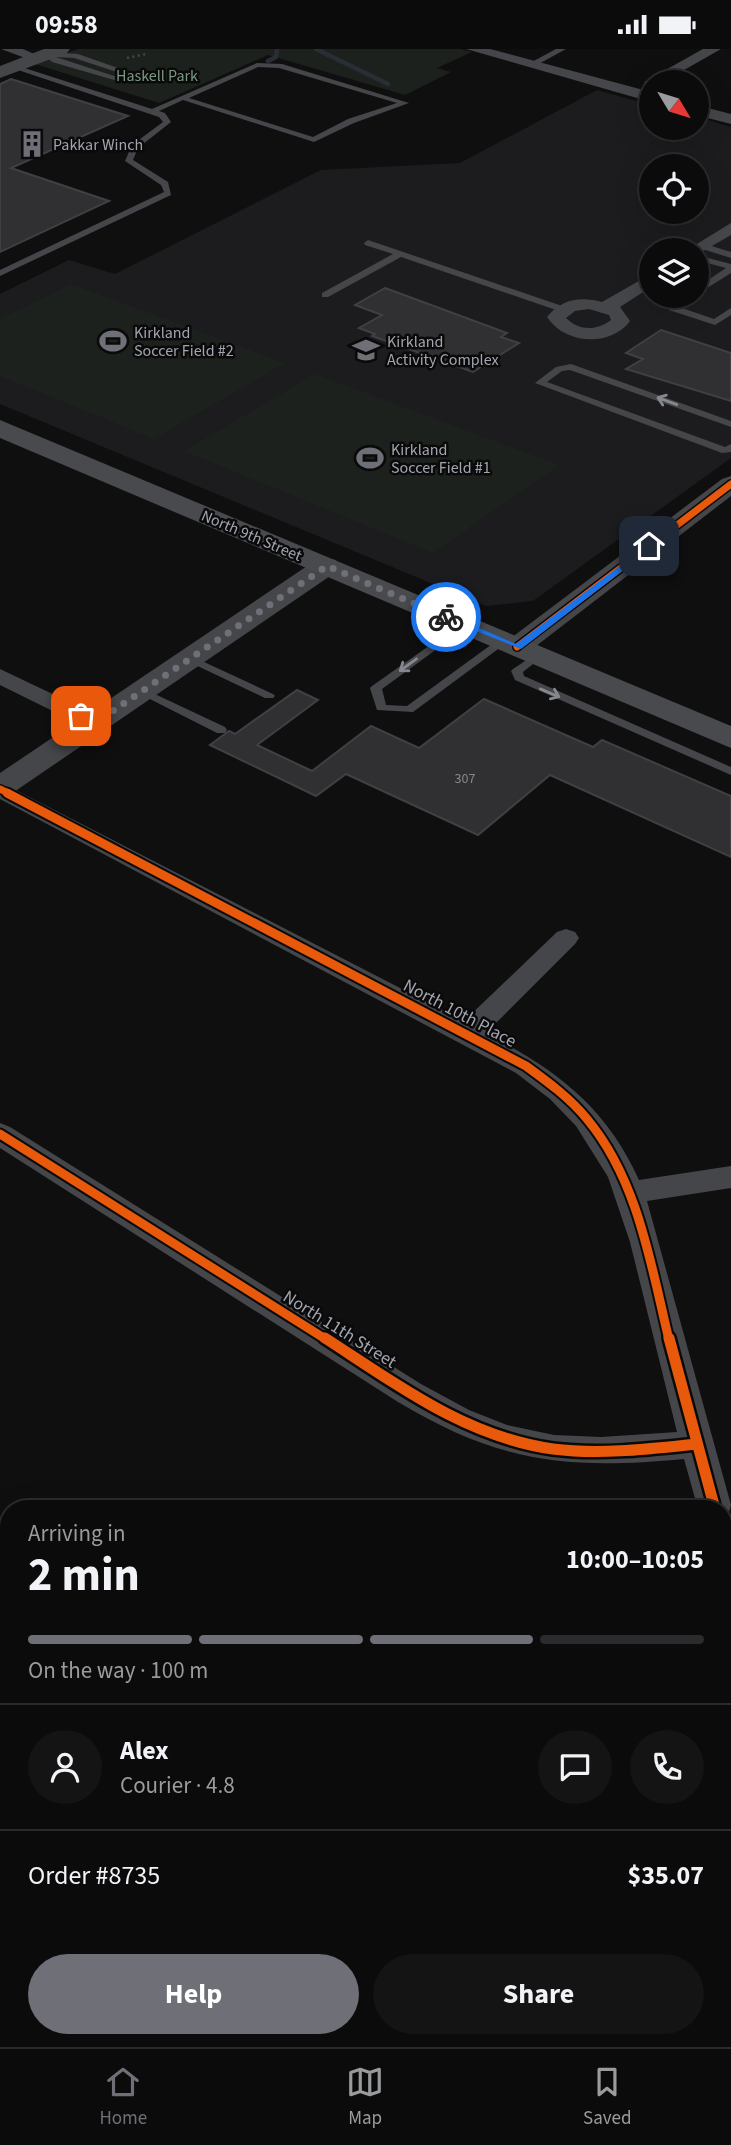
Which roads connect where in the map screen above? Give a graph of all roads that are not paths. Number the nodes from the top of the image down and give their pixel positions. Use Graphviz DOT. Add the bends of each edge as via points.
graph roads {
  1 [pos="473,49"];
  2 [pos="562,49"];
  3 [pos="714,49"];
  4 [pos="48,53"];
  5 [pos="8,62"];
  6 [pos="532,64"];
  7 [pos="675,70"];
  8 [pos="639,89"];
  9 [pos="634,92"];
  10 [pos="639,93"];
  11 [pos="183,98"];
  12 [pos="155,110"];
  13 [pos="709,113"];
  14 [pos="731,119"];
  15 [pos="731,228"];
  16 [pos="368,243"];
  17 [pos="709,243"];
  18 [pos="709,252"];
  19 [pos="400,254"];
  20 [pos="731,255"];
  21 [pos="709,257"];
  22 [pos="731,268"];
  23 [pos="0,273"];
  24 [pos="709,283"];
  25 [pos="639,287"];
  26 [pos="325,295"];
  27 [pos="607,307"];
  28 [pos="672,308"];
  29 [pos="562,309"];
  30 [pos="731,311"];
  31 [pos="731,424"];
  32 [pos="2,430"];
  33 [pos="731,447"];
  34 [pos="731,484"];
  35 [pos="327,566"];
  36 [pos="463,625"];
  37 [pos="519,648"];
  38 [pos="191,659"];
  39 [pos="0,676"];
  40 [pos="142,691"];
  41 [pos="270,696"];
  42 [pos="95,723"];
  43 [pos="221,730"];
  44 [pos="731,738"];
  45 [pos="731,771"];
  46 [pos="0,788"];
  47 [pos="566,939"];
  48 [pos="467,1035"];
  49 [pos="0,1134"];
  50 [pos="731,1177"];
  51 [pos="632,1192"];
  52 [pos="696,1444"];
  53 [pos="712,1500"];
  1 -- 6 [label="street"];
  2 -- 6 [label="lane"];
  3 -- 7 [label="street"];
  4 -- 4 [label="lane" via="55,60 114,78 131,74 75,56"];
  4 -- 5 [label="street"];
  5 -- 12 [label="lane"];
  6 -- 9 [label="street"];
  8 -- 9 [label="street"];
  9 -- 10 [label="street"];
  11 -- 11 [label="lane" via="257,65 279,66 405,103 351,121 314,140"];
  11 -- 12 [label="lane"];
  12 -- 23 [label="lane" via="167,123 135,147 129,161 166,184 168,193"];
  13 -- 14 [label="street"];
  15 -- 17 [label="street"];
  16 -- 19 [label="lane"];
  18 -- 20 [label="lane"];
  19 -- 26 [label="lane"];
  19 -- 29 [label="lane"];
  21 -- 22 [label="lane"];
  22 -- 24 [label="lane"];
  25 -- 27 [label="street"];
  27 -- 29 [label="street" via="579,304"];
  27 -- 29 [label="street" via="616,311 621,321 611,330 591,333 562,326 556,317"];
  28 -- 30 [label="lane" via="715,322"];
  31 -- 33 [label="lane, one-way" via="571,367 559,369 540,383 726,451"];
  32 -- 35 [label="main road, North 9th Street"];
  34 -- 37 [label="street"];
  35 -- 36 [label="main road, North 9th Street"];
  35 -- 38 [label="street"];
  36 -- 37 [label="main road, North 9th Street"];
  36 -- 37 [label="lane, one-way" via="376,688 381,708 409,711"];
  37 -- 44 [label="main road, North 9th Street"];
  37 -- 45 [label="lane, one-way" via="519,678"];
  38 -- 40 [label="street"];
  38 -- 41 [label="lane"];
  39 -- 42 [label="street"];
  40 -- 42 [label="street"];
  40 -- 43 [label="lane"];
  42 -- 46 [label="street"];
  46 -- 48 [label="street, North 10th Place"];
  47 -- 48 [label="street"];
  48 -- 51 [label="street, North 10th Place" via="526,1066 577,1106 607,1146"];
  49 -- 52 [label="street, North 11th Street" via="405,1388 483,1430 563,1451 603,1453"];
  50 -- 51 [label="street"];
  51 -- 52 [label="street, North 10th Place"];
  52 -- 53 [label="street, North 10th Place"];
}
